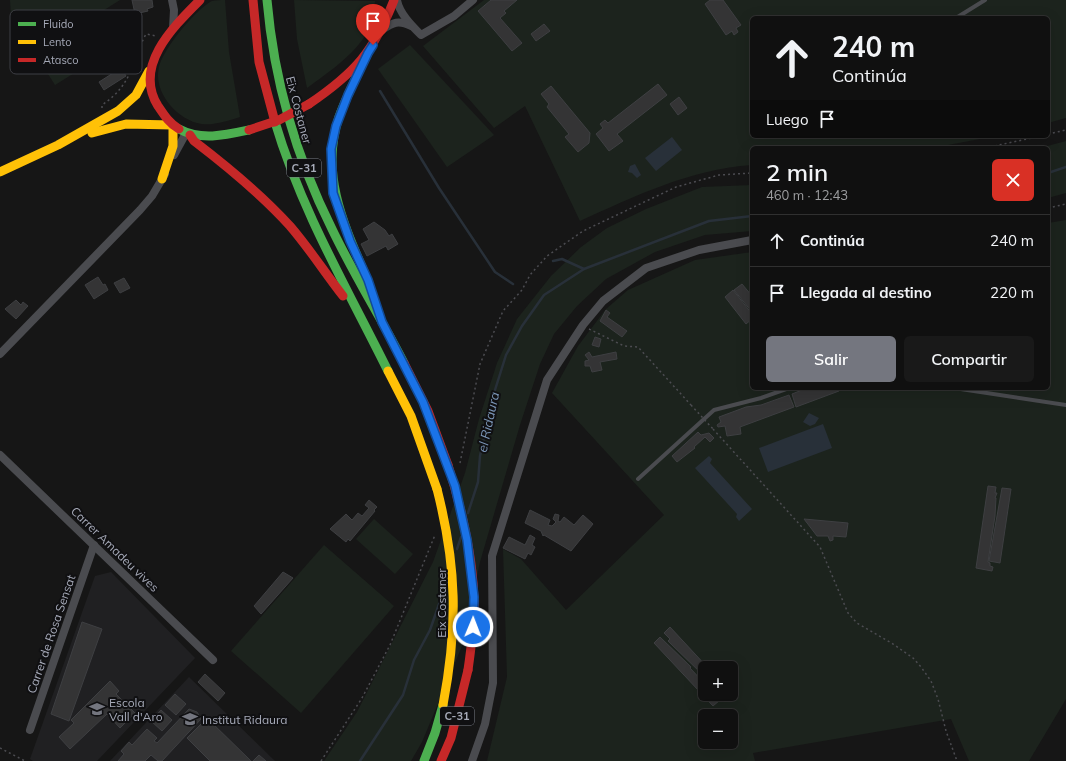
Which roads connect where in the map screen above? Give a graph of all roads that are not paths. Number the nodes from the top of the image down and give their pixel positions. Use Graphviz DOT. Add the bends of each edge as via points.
graph roads {
  1 [pos="172,0"];
  2 [pos="190,0"];
  3 [pos="195,0"];
  4 [pos="200,0"];
  5 [pos="253,0"];
  6 [pos="267,0"];
  7 [pos="389,0"];
  8 [pos="394,0"];
  9 [pos="397,0"];
  10 [pos="474,0"];
  11 [pos="985,0"];
  12 [pos="389,12"];
  13 [pos="959,16"];
  14 [pos="412,27"];
  15 [pos="174,28"];
  16 [pos="382,30"];
  17 [pos="368,53"];
  18 [pos="152,66"];
  19 [pos="172,126"];
  20 [pos="188,134"];
  21 [pos="58,145"];
  22 [pos="0,172"];
  23 [pos="162,179"];
  24 [pos="750,240"];
  25 [pos="359,315"];
  26 [pos="382,322"];
  27 [pos="0,354"];
  28 [pos="782,390"];
  29 [pos="967,390"];
  30 [pos="1066,405"];
  31 [pos="0,455"];
  32 [pos="638,479"];
  33 [pos="94,545"];
  34 [pos="213,660"];
  35 [pos="30,730"];
  36 [pos="424,761"];
  37 [pos="441,761"];
  38 [pos="472,761"];
  1 -- 15 [label="street"];
  2 -- 3 [label="street"];
  4 -- 15 [label="main road"];
  5 -- 25 [label="main road, Eix Costaner / C-31" via="259,62 286,160 305,206"];
  6 -- 26 [label="main road, Eix Costaner / C-31" via="280,92 297,149 334,234"];
  7 -- 12 [label="main road"];
  8 -- 12 [label="main road"];
  9 -- 14 [label="street" via="398,6"];
  10 -- 14 [label="street" via="454,16 421,35"];
  11 -- 13 [label="lane"];
  12 -- 16 [label="main road"];
  14 -- 16 [label="street" via="403,22 393,22"];
  15 -- 18 [label="main road"];
  16 -- 17 [label="main road"];
  17 -- 20 [label="main road, bridge" via="343,80 309,104 279,120 249,130 218,136"];
  17 -- 26 [label="main road" via="336,126 331,149 331,176 333,193"];
  18 -- 19 [label="main road" via="152,94 159,110"];
  18 -- 21 [label="main road" via="131,101 106,119"];
  19 -- 20 [label="main road"];
  19 -- 21 [label="main road" via="126,124 103,129"];
  19 -- 23 [label="main road" via="175,134"];
  20 -- 23 [label="street"];
  20 -- 25 [label="main road" via="246,181 276,211 302,240"];
  21 -- 22 [label="main road"];
  23 -- 27 [label="street" via="140,210"];
  24 -- 38 [label="street" via="699,250 646,268 603,301 583,324 547,380 492,556 493,683 485,724"];
  25 -- 36 [label="main road, Eix Costaner / C-31, bridge" via="411,416 437,489 454,572 456,600 451,666 443,705"];
  26 -- 37 [label="main road, Eix Costaner / C-31, bridge" via="423,402 448,465 467,540 474,597 468,670 451,738"];
  28 -- 32 [label="lane" via="714,410"];
  29 -- 30 [label="lane"];
  31 -- 33 [label="street, Carrer Amadeu vives"];
  33 -- 34 [label="street, Carrer Amadeu vives"];
  33 -- 35 [label="street, Carrer de Rosa Sensat"];
}
